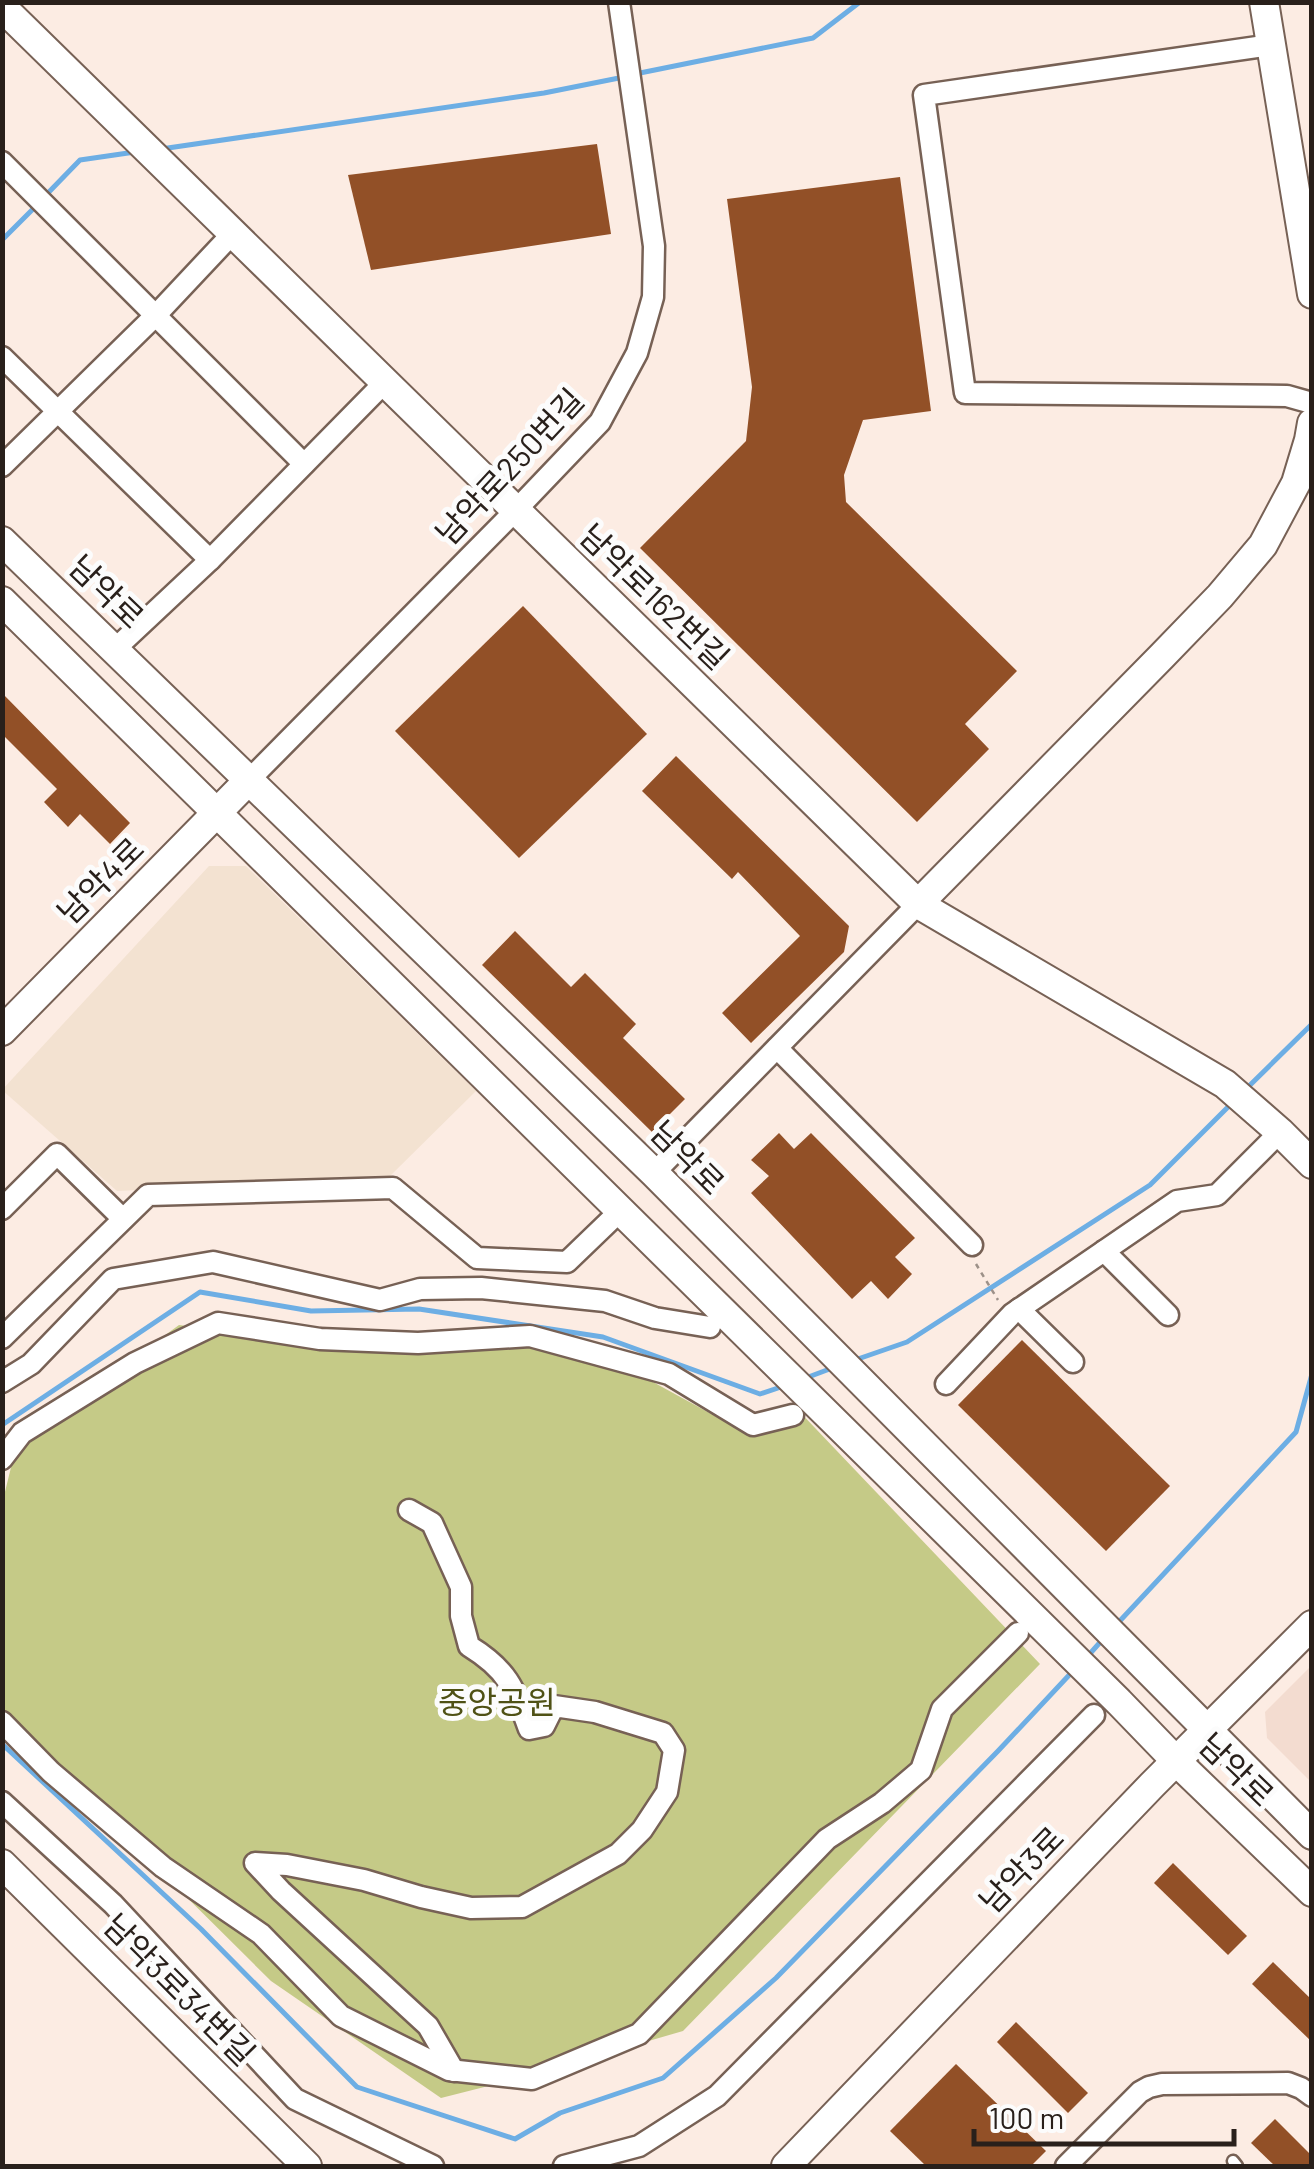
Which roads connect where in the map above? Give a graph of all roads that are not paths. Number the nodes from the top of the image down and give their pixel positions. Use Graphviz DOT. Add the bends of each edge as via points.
graph roads {
  1 [pos="619,2"];
  2 [pos="1264,2"];
  3 [pos="6,10"];
  4 [pos="1272,45"];
  5 [pos="3,163"];
  6 [pos="233,233"];
  7 [pos="1312,294"];
  8 [pos="156,316"];
  9 [pos="2,357"];
  10 [pos="385,382"];
  11 [pos="1312,404"];
  12 [pos="59,412"];
  13 [pos="1312,423"];
  14 [pos="304,464"];
  15 [pos="2,466"];
  16 [pos="516,510"];
  17 [pos="2,541"];
  18 [pos="210,560"];
  19 [pos="2,602"];
  20 [pos="115,649"];
  21 [pos="250,779"];
  22 [pos="217,812"];
  23 [pos="918,904"];
  24 [pos="2,1031"];
  25 [pos="777,1048"];
  26 [pos="1275,1128"];
  27 [pos="1312,1164"];
  28 [pos="654,1173"];
  29 [pos="2,1209"];
  30 [pos="620,1210"];
  31 [pos="124,1219"];
  32 [pos="972,1246"];
  33 [pos="1104,1251"];
  34 [pos="1011,1309"];
  35 [pos="1168,1315"];
  36 [pos="710,1326"];
  37 [pos="2,1338"];
  38 [pos="1073,1362"];
  39 [pos="2,1382"];
  40 [pos="946,1384"];
  41 [pos="806,1409"];
  42 [pos="2,1459"];
  43 [pos="409,1510"];
  44 [pos="1312,1625"];
  45 [pos="1018,1633"];
  46 [pos="1106,1709"];
  47 [pos="2,1722"];
  48 [pos="1207,1730"];
  49 [pos="1177,1762"];
  50 [pos="2,1802"];
  51 [pos="1312,1836"];
  52 [pos="2,1864"];
  53 [pos="1312,1892"];
  54 [pos="454,2071"];
  55 [pos="1312,2096"];
  56 [pos="307,2166"];
  57 [pos="433,2166"];
  58 [pos="564,2166"];
  59 [pos="786,2166"];
  60 [pos="1066,2166"];
  1 -- 16 [label="street, 남악로250번길" via="654,246 653,297 637,353 600,422"];
  2 -- 4 [label="street"];
  3 -- 6 [label="street, 남악로162번길"];
  4 -- 7 [label="street"];
  4 -- 11 [label="street" via="924,95 965,393 1287,396"];
  5 -- 8 [label="street"];
  6 -- 8 [label="street"];
  6 -- 10 [label="street, 남악로162번길"];
  8 -- 12 [label="street"];
  8 -- 14 [label="street"];
  9 -- 12 [label="street"];
  10 -- 14 [label="street"];
  10 -- 16 [label="street, 남악로162번길"];
  12 -- 15 [label="street"];
  12 -- 18 [label="street"];
  13 -- 23 [label="street" via="1296,483 1263,545"];
  14 -- 18 [label="street"];
  16 -- 21 [label="street, 남악로250번길"];
  16 -- 23 [label="street, 남악로162번길"];
  17 -- 20 [label="street, 남악로"];
  18 -- 20 [label="street"];
  19 -- 22 [label="street, 남악로"];
  20 -- 21 [label="street, 남악로"];
  21 -- 22 [label="street, 남악4로"];
  21 -- 28 [label="street, 남악로"];
  22 -- 24 [label="street, 남악4로"];
  22 -- 30 [label="street, 남악로"];
  23 -- 25 [label="street"];
  23 -- 26 [label="street, 남악로162번길" via="1226,1084"];
  25 -- 28 [label="street"];
  25 -- 32 [label="street"];
  26 -- 27 [label="street, 남악로162번길"];
  26 -- 33 [label="street" via="1217,1195 1177,1201"];
  28 -- 48 [label="street, 남악로"];
  29 -- 31 [label="street" via="57,1154"];
  30 -- 31 [label="street" via="567,1262 477,1258 393,1188 148,1195"];
  30 -- 41 [label="street, 남악로" via="754,1339"];
  31 -- 37 [label="street"];
  33 -- 34 [label="street"];
  33 -- 35 [label="street"];
  34 -- 38 [label="street"];
  34 -- 40 [label="street"];
  36 -- 39 [label="street" via="605,1301 482,1288 420,1288 380,1300 213,1262 113,1279 31,1364"];
  41 -- 42 [label="street" via="754,1424 669,1374 530,1336 320,1339 218,1322 135,1362 22,1433"];
  41 -- 46 [label="street, 남악로" via="1061,1644"];
  43 -- 54 [label="street" via="432,1523 461,1588 469,1646 510,1682 529,1730 544,1726 554,1706 663,1733 674,1750 667,1792 642,1830 618,1854 522,1908 472,1908 364,1880 255,1863 428,2026"];
  44 -- 48 [label="street, 남악3로"];
  45 -- 54 [label="street" via="942,1709 921,1770 827,1838 639,2034 532,2079"];
  46 -- 49 [label="street, 남악로"];
  46 -- 58 [label="street" via="717,2096 639,2146"];
  47 -- 54 [label="street" via="163,1866 261,1934 341,2016"];
  48 -- 49 [label="street, 남악3로"];
  48 -- 51 [label="street, 남악로"];
  49 -- 53 [label="street, 남악로"];
  49 -- 59 [label="street, 남악3로"];
  50 -- 57 [label="street" via="113,1904 295,2099"];
  52 -- 56 [label="street, 남악3로34번길"];
  55 -- 60 [label="street" via="1288,2083 1149,2087"];
}
